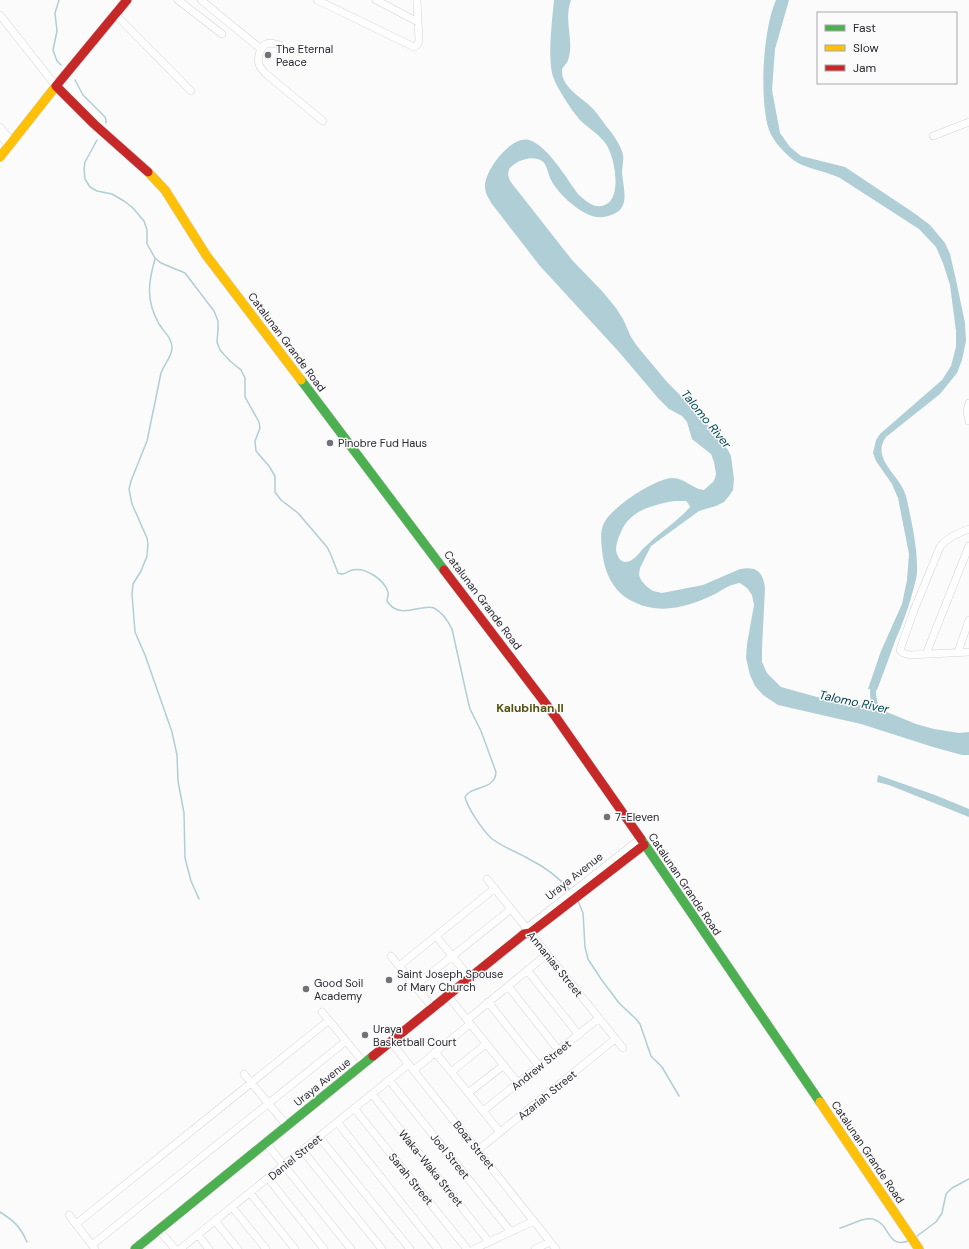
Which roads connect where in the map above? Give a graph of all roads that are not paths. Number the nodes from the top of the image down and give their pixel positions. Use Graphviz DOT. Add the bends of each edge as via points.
graph roads {
  1 [pos="127,0"];
  2 [pos="178,0"];
  3 [pos="201,0"];
  4 [pos="317,0"];
  5 [pos="376,0"];
  6 [pos="417,0"];
  7 [pos="115,14"];
  8 [pos="0,15"];
  9 [pos="418,22"];
  10 [pos="222,34"];
  11 [pos="279,45"];
  12 [pos="261,49"];
  13 [pos="56,86"];
  14 [pos="191,91"];
  15 [pos="324,121"];
  16 [pos="969,122"];
  17 [pos="0,127"];
  18 [pos="0,135"];
  19 [pos="933,136"];
  20 [pos="10,144"];
  21 [pos="0,157"];
  22 [pos="969,403"];
  23 [pos="969,421"];
  24 [pos="969,530"];
  25 [pos="969,546"];
  26 [pos="969,620"];
  27 [pos="958,652"];
  28 [pos="969,652"];
  29 [pos="926,654"];
  30 [pos="642,842"];
  31 [pos="487,880"];
  32 [pos="495,888"];
  33 [pos="511,909"];
  34 [pos="527,932"];
  35 [pos="436,936"];
  36 [pos="547,954"];
  37 [pos="391,956"];
  38 [pos="452,956"];
  39 [pos="399,966"];
  40 [pos="527,970"];
  41 [pos="470,978"];
  42 [pos="415,986"];
  43 [pos="508,986"];
  44 [pos="448,996"];
  45 [pos="488,1002"];
  46 [pos="433,1008"];
  47 [pos="322,1012"];
  48 [pos="599,1018"];
  49 [pos="328,1020"];
  50 [pos="469,1022"];
  51 [pos="578,1035"];
  52 [pos="615,1039"];
  53 [pos="346,1041"];
  54 [pos="392,1042"];
  55 [pos="486,1044"];
  56 [pos="623,1048"];
  57 [pos="559,1051"];
  58 [pos="436,1052"];
  59 [pos="365,1064"];
  60 [pos="504,1065"];
  61 [pos="539,1066"];
  62 [pos="411,1067"];
  63 [pos="451,1072"];
  64 [pos="244,1074"];
  65 [pos="389,1080"];
  66 [pos="251,1082"];
  67 [pos="518,1083"];
  68 [pos="468,1093"];
  69 [pos="372,1094"];
  70 [pos="268,1104"];
  71 [pos="354,1108"];
  72 [pos="483,1111"];
  73 [pos="337,1122"];
  74 [pos="287,1126"];
  75 [pos="500,1132"];
  76 [pos="319,1136"];
  77 [pos="266,1143"];
  78 [pos="302,1150"];
  79 [pos="478,1150"];
  80 [pos="284,1165"];
  81 [pos="268,1178"];
  82 [pos="250,1193"];
  83 [pos="232,1207"];
  84 [pos="69,1215"];
  85 [pos="215,1221"];
  86 [pos="534,1221"];
  87 [pos="76,1224"];
  88 [pos="159,1230"];
  89 [pos="511,1232"];
  90 [pos="198,1235"];
  91 [pos="490,1242"];
  92 [pos="550,1242"];
  93 [pos="93,1247"];
  94 [pos="135,1249"];
  95 [pos="175,1249"];
  96 [pos="180,1249"];
  97 [pos="209,1249"];
  98 [pos="238,1249"];
  99 [pos="266,1249"];
  100 [pos="295,1249"];
  101 [pos="324,1249"];
  102 [pos="351,1249"];
  103 [pos="382,1249"];
  104 [pos="410,1249"];
  105 [pos="438,1249"];
  106 [pos="467,1249"];
  107 [pos="474,1249"];
  108 [pos="535,1249"];
  109 [pos="556,1249"];
  110 [pos="919,1249"];
  1 -- 7 [label="main road"];
  2 -- 10 [label="street"];
  3 -- 12 [label="street"];
  4 -- 9 [label="street" via="411,47 416,47 419,41"];
  5 -- 9 [label="street"];
  6 -- 9 [label="street"];
  7 -- 13 [label="main road"];
  7 -- 14 [label="street"];
  8 -- 13 [label="street"];
  11 -- 12 [label="street" via="268,43"];
  12 -- 15 [label="street" via="258,63 263,71"];
  13 -- 20 [label="main road"];
  13 -- 30 [label="main road, Catalunan Grande Road" via="169,195 206,255 532,685"];
  16 -- 19 [label="street"];
  17 -- 20 [label="street"];
  18 -- 20 [label="street"];
  20 -- 21 [label="main road"];
  22 -- 23 [label="street"];
  24 -- 29 [label="street" via="961,532 940,547 900,648 905,654"];
  25 -- 29 [label="street"];
  26 -- 27 [label="street"];
  27 -- 28 [label="street"];
  27 -- 29 [label="street"];
  30 -- 34 [label="main road, Uraya Avenue"];
  30 -- 110 [label="main road, Catalunan Grande Road"];
  31 -- 32 [label="street, Annanias Street"];
  32 -- 33 [label="street, Annanias Street"];
  32 -- 35 [label="street"];
  33 -- 34 [label="street, Annanias Street"];
  33 -- 38 [label="street"];
  34 -- 36 [label="street, Annanias Street"];
  34 -- 41 [label="main road, Uraya Avenue"];
  35 -- 38 [label="street"];
  35 -- 39 [label="street"];
  36 -- 40 [label="street, Daniel Street"];
  36 -- 48 [label="street, Annanias Street"];
  37 -- 39 [label="street"];
  38 -- 41 [label="street"];
  38 -- 42 [label="street"];
  39 -- 42 [label="street"];
  40 -- 43 [label="street, Daniel Street"];
  40 -- 51 [label="street"];
  41 -- 44 [label="main road, Uraya Avenue"];
  42 -- 46 [label="street"];
  43 -- 45 [label="street, Daniel Street"];
  43 -- 57 [label="street"];
  44 -- 46 [label="main road, Uraya Avenue"];
  44 -- 50 [label="street"];
  45 -- 50 [label="street, Daniel Street"];
  45 -- 61 [label="street"];
  46 -- 54 [label="main road, Uraya Avenue"];
  47 -- 49 [label="street"];
  48 -- 51 [label="street, Andrew Street"];
  48 -- 52 [label="street, Annanias Street"];
  49 -- 53 [label="street"];
  49 -- 66 [label="street"];
  50 -- 55 [label="street"];
  50 -- 58 [label="street, Daniel Street"];
  51 -- 57 [label="street, Andrew Street"];
  52 -- 56 [label="street, Annanias Street"];
  52 -- 75 [label="street, Azariah Street"];
  53 -- 59 [label="street"];
  53 -- 70 [label="street"];
  54 -- 59 [label="main road, Uraya Avenue"];
  54 -- 62 [label="street, Boaz Street"];
  55 -- 60 [label="street"];
  55 -- 63 [label="street"];
  57 -- 61 [label="street, Andrew Street"];
  58 -- 62 [label="street, Daniel Street"];
  58 -- 63 [label="street"];
  59 -- 74 [label="main road, Uraya Avenue"];
  60 -- 67 [label="street"];
  60 -- 68 [label="street"];
  61 -- 67 [label="street, Andrew Street"];
  62 -- 65 [label="street, Daniel Street"];
  62 -- 79 [label="street, Boaz Street"];
  63 -- 68 [label="street"];
  64 -- 66 [label="street"];
  65 -- 69 [label="street, Daniel Street"];
  65 -- 89 [label="street, Joel Street"];
  66 -- 70 [label="street"];
  66 -- 87 [label="street"];
  67 -- 72 [label="street, Andrew Street"];
  68 -- 72 [label="street"];
  69 -- 71 [label="street, Daniel Street"];
  69 -- 91 [label="street, Waka-Waka Street"];
  70 -- 74 [label="street"];
  70 -- 93 [label="street"];
  71 -- 73 [label="street, Daniel Street"];
  71 -- 106 [label="street, Sarah Street"];
  72 -- 75 [label="street"];
  73 -- 76 [label="street, Daniel Street"];
  73 -- 105 [label="street"];
  74 -- 77 [label="main road, Uraya Avenue"];
  75 -- 79 [label="street, Azariah Street"];
  76 -- 78 [label="street, Daniel Street"];
  76 -- 104 [label="street"];
  77 -- 80 [label="street"];
  77 -- 88 [label="main road, Uraya Avenue"];
  78 -- 80 [label="street, Daniel Street"];
  78 -- 103 [label="street"];
  79 -- 86 [label="street, Boaz Street"];
  80 -- 81 [label="street, Daniel Street"];
  80 -- 102 [label="street"];
  81 -- 82 [label="street, Daniel Street"];
  81 -- 101 [label="street"];
  82 -- 83 [label="street, Daniel Street"];
  82 -- 100 [label="street"];
  83 -- 85 [label="street, Daniel Street"];
  83 -- 99 [label="street"];
  84 -- 87 [label="street"];
  85 -- 90 [label="street, Daniel Street"];
  85 -- 98 [label="street"];
  86 -- 89 [label="street"];
  86 -- 92 [label="street, Boaz Street"];
  87 -- 93 [label="street"];
  88 -- 94 [label="main road, Uraya Avenue"];
  88 -- 95 [label="street"];
  89 -- 91 [label="street"];
  90 -- 96 [label="street, Daniel Street"];
  90 -- 97 [label="street"];
  91 -- 107 [label="street"];
  92 -- 108 [label="street"];
  92 -- 109 [label="street, Boaz Street"];
}
